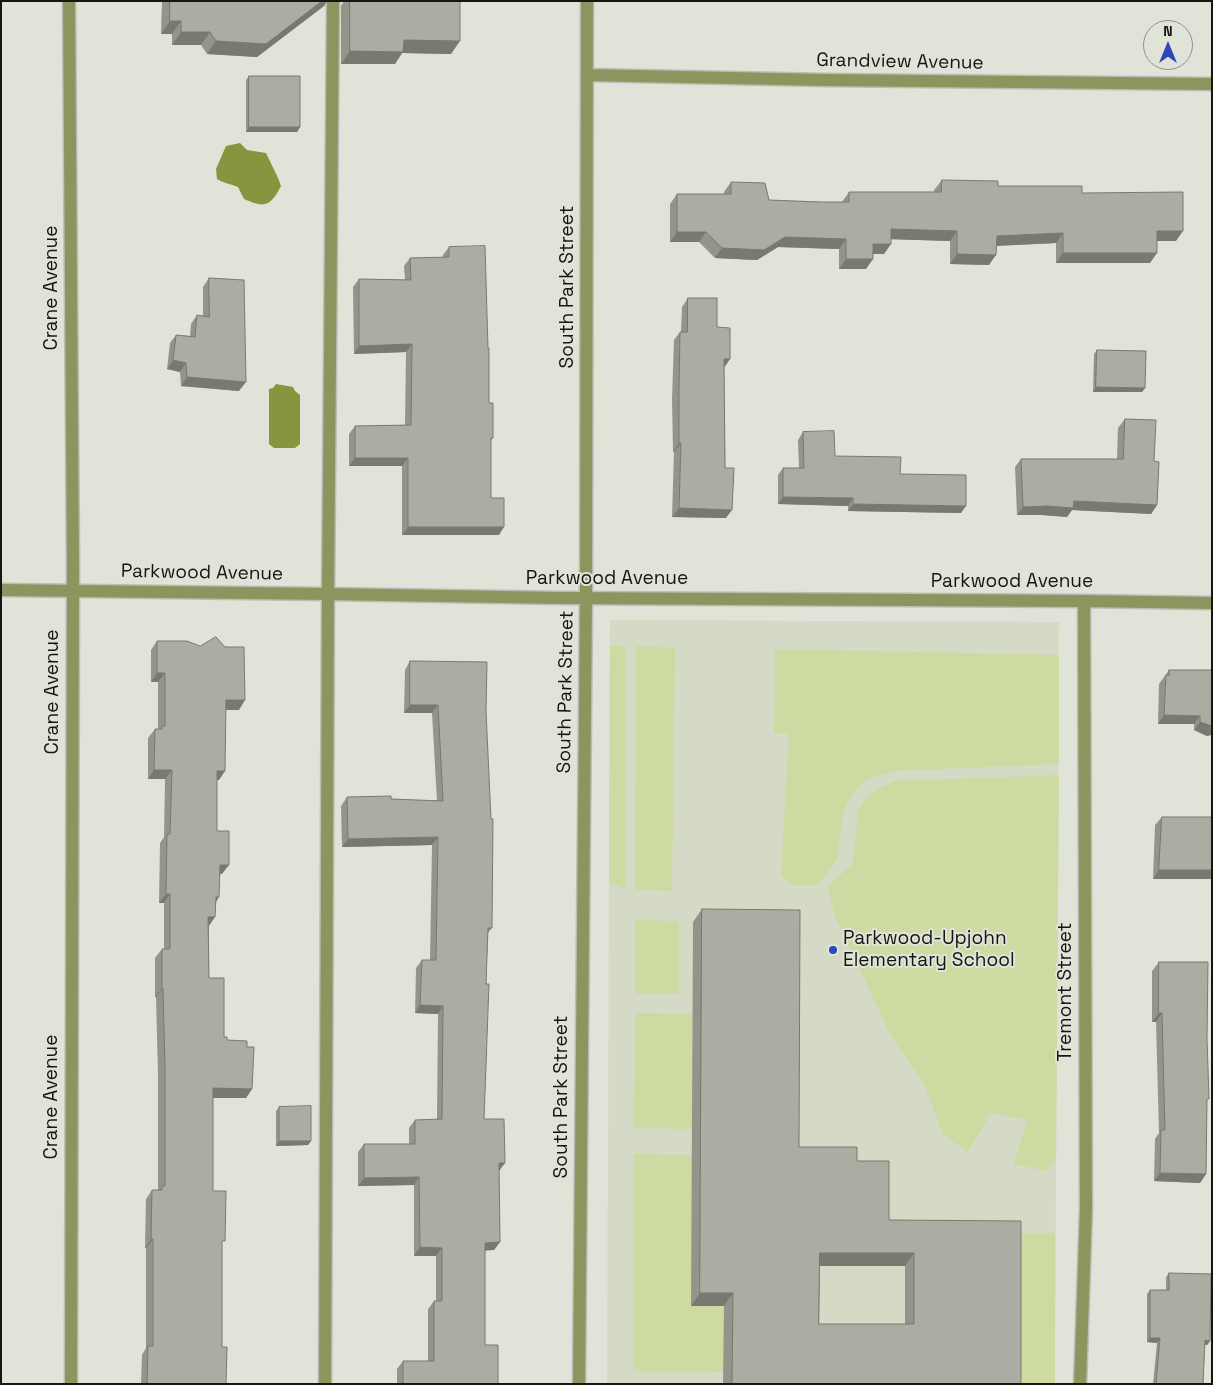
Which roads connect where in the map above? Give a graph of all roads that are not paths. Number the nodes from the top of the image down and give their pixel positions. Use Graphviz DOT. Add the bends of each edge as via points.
graph roads {
  1 [pos="69,1"];
  2 [pos="333,1"];
  3 [pos="587,1"];
  4 [pos="587,75"];
  5 [pos="1212,84"];
  6 [pos="1,590"];
  7 [pos="72,590"];
  8 [pos="328,594"];
  9 [pos="586,598"];
  10 [pos="1084,601"];
  11 [pos="1212,603"];
  12 [pos="71,1384"];
  13 [pos="325,1384"];
  14 [pos="579,1384"];
  15 [pos="1080,1384"];
  1 -- 7 [label="street, Crane Avenue"];
  2 -- 8 [label="street"];
  3 -- 4 [label="street, South Park Street"];
  4 -- 5 [label="street, Grandview Avenue"];
  4 -- 9 [label="street, South Park Street"];
  6 -- 7 [label="street, Parkwood Avenue"];
  7 -- 8 [label="street, Parkwood Avenue"];
  7 -- 12 [label="street, Crane Avenue"];
  8 -- 9 [label="street, Parkwood Avenue"];
  8 -- 13 [label="street"];
  9 -- 10 [label="street, Parkwood Avenue"];
  9 -- 14 [label="street, South Park Street"];
  10 -- 11 [label="street, Parkwood Avenue"];
  10 -- 15 [label="street, Tremont Street" via="1086,1209"];
}
